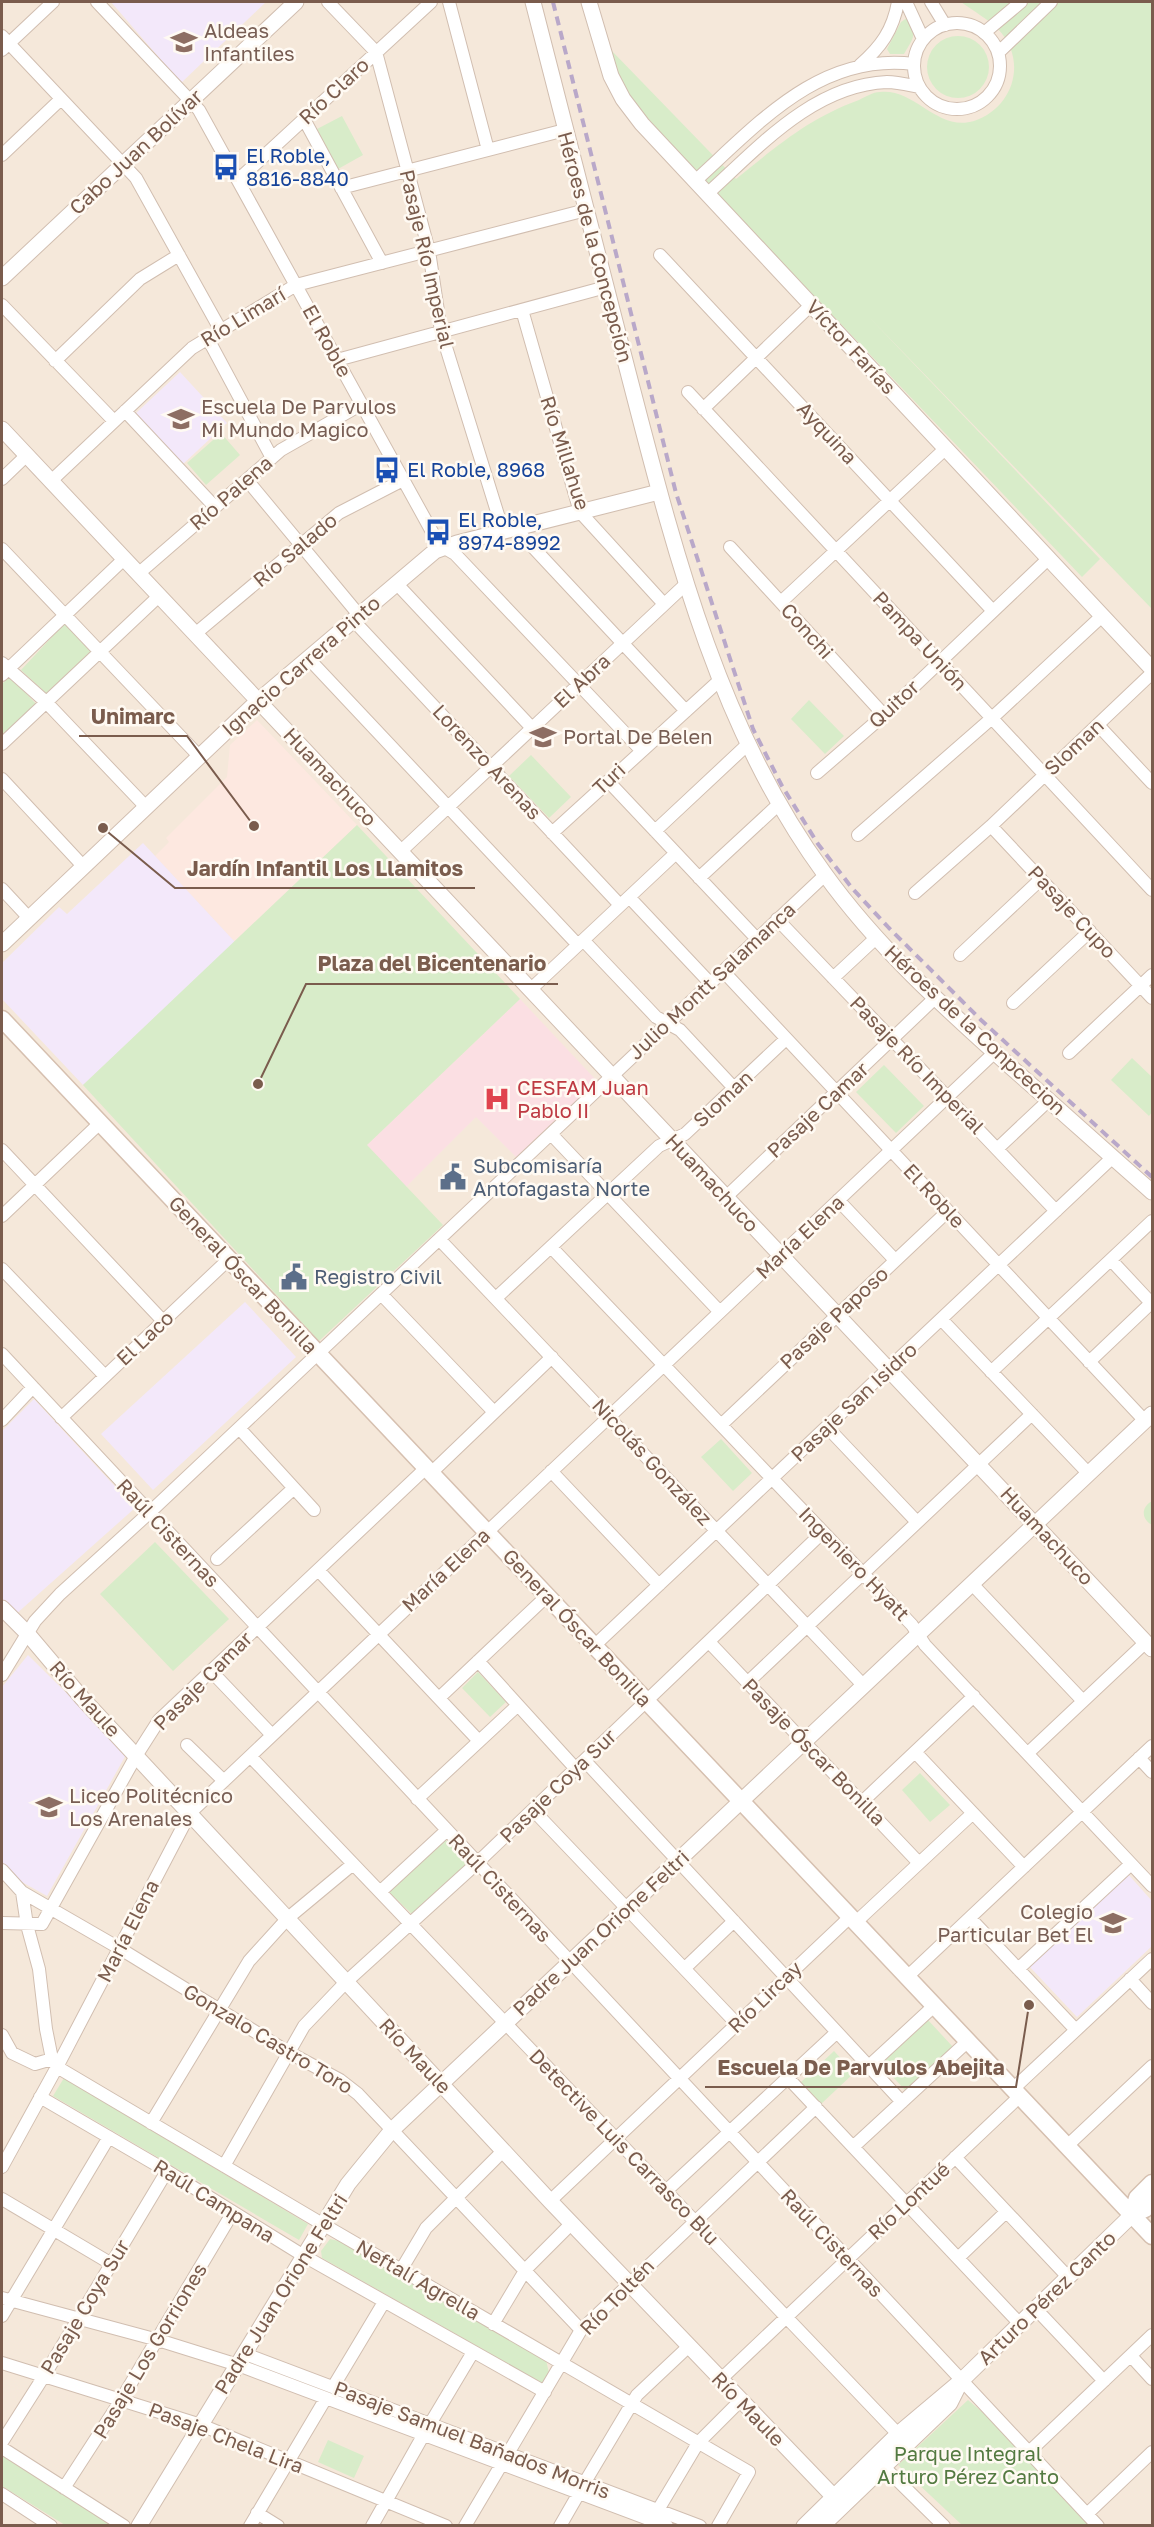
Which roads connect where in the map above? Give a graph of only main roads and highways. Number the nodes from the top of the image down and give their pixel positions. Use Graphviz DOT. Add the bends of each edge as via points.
graph roads {
  1 [pos="2,1019"];
  2 [pos="1152,2183"];
  3 [pos="1152,2202"];
  4 [pos="1132,2216"];
  5 [pos="1152,2236"];
  1 -- 4 [label="main road, General Óscar Bonilla"];
  2 -- 4 [label="main road, Arturo Pérez Canto" via="1137,2198"];
  3 -- 4 [label="main road, Arturo Pérez Canto"];
  4 -- 5 [label="main road, General Óscar Bonilla"];
}
